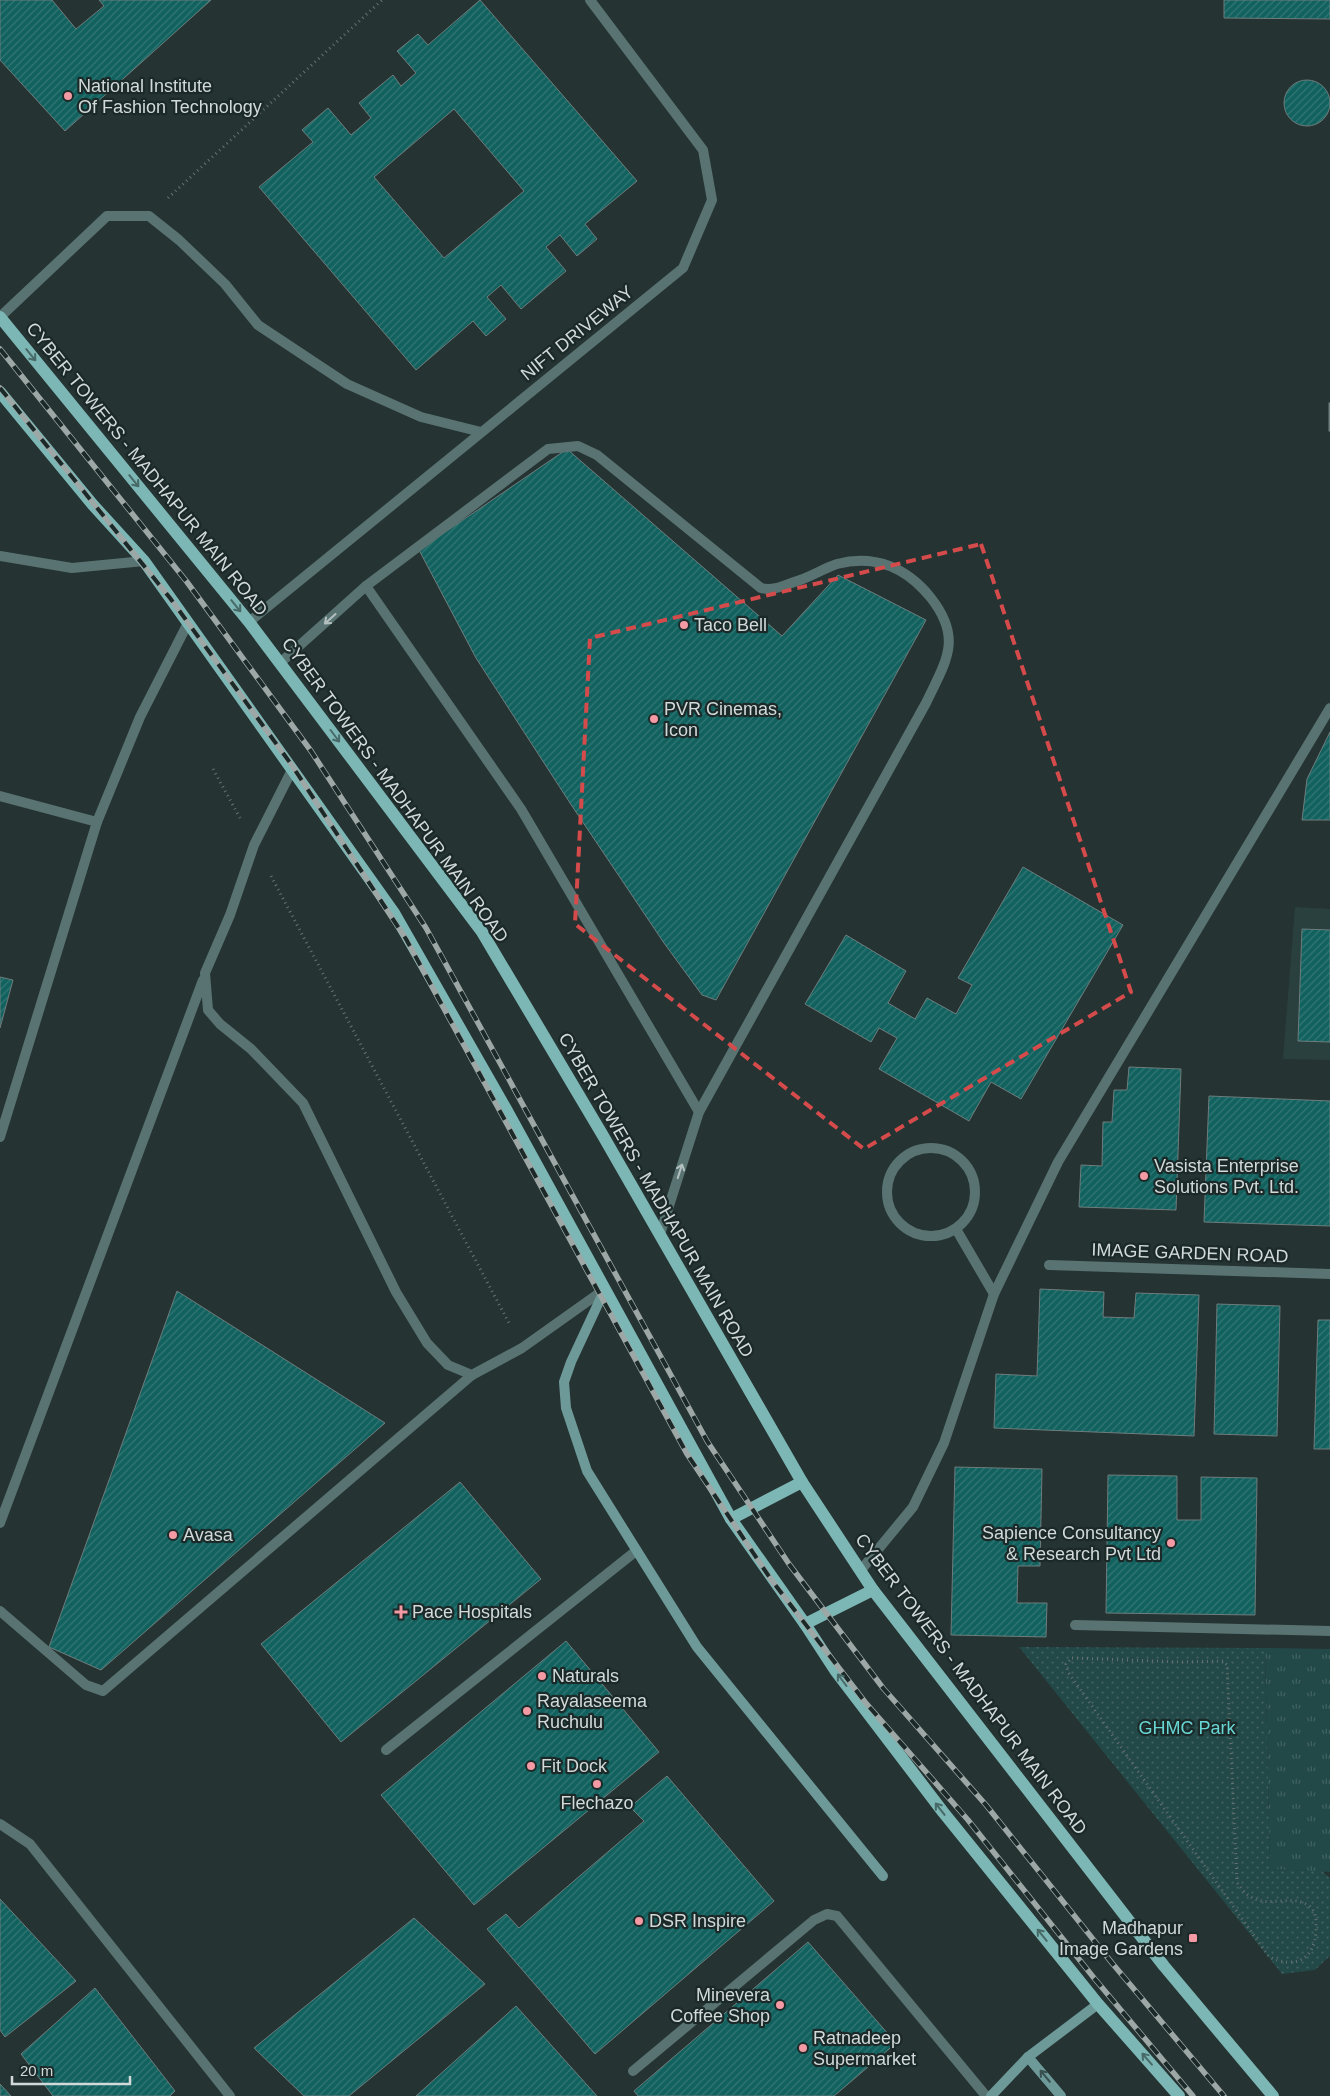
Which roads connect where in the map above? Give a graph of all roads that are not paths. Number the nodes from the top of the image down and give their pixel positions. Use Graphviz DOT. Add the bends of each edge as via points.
graph roads {
  1 [pos="590,0"];
  2 [pos="0,317"];
  3 [pos="0,392"];
  4 [pos="481,432"];
  5 [pos="0,556"];
  6 [pos="144,561"];
  7 [pos="366,586"];
  8 [pos="249,622"];
  9 [pos="188,623"];
  10 [pos="280,664"];
  11 [pos="1330,708"];
  12 [pos="292,770"];
  13 [pos="0,796"];
  14 [pos="97,822"];
  15 [pos="205,973"];
  16 [pos="699,1112"];
  17 [pos="0,1137"];
  18 [pos="956,1229"];
  19 [pos="660,1234"];
  20 [pos="1049,1265"];
  21 [pos="1330,1274"];
  22 [pos="606,1289"];
  23 [pos="994,1294"];
  24 [pos="472,1375"];
  25 [pos="802,1482"];
  26 [pos="731,1519"];
  27 [pos="0,1523"];
  28 [pos="636,1551"];
  29 [pos="861,1570"];
  30 [pos="873,1590"];
  31 [pos="0,1612"];
  32 [pos="805,1624"];
  33 [pos="1075,1625"];
  34 [pos="1330,1631"];
  35 [pos="386,1750"];
  36 [pos="0,1824"];
  37 [pos="883,1876"];
  38 [pos="1098,2004"];
  39 [pos="1028,2057"];
  40 [pos="633,2070"];
  41 [pos="230,2096"];
  42 [pos="986,2096"];
  43 [pos="991,2096"];
  44 [pos="1061,2096"];
  45 [pos="1179,2096"];
  46 [pos="1273,2096"];
  1 -- 4 [label="street, NIFT DRIVEWAY" via="703,150 712,200 683,268"];
  2 -- 4 [label="street" via="107,216 149,216 225,284 258,324 347,384 421,417"];
  2 -- 8 [label="main road, CYBER TOWERS - MADHAPUR MAIN ROAD, one-way"];
  3 -- 6 [label="main road"];
  4 -- 8 [label="street, NIFT DRIVEWAY"];
  5 -- 6 [label="street" via="72,568"];
  6 -- 9 [label="main road"];
  7 -- 10 [label="street, one-way"];
  7 -- 16 [label="street" via="521,809"];
  7 -- 16 [label="street" via="548,450 578,446 597,455 761,588 770,590 836,565 865,560 892,566 917,581 942,612 951,638 943,667 926,703"];
  8 -- 10 [label="main road, CYBER TOWERS - MADHAPUR MAIN ROAD"];
  9 -- 12 [label="main road"];
  9 -- 14 [label="street" via="140,718"];
  10 -- 19 [label="main road, CYBER TOWERS - MADHAPUR MAIN ROAD, one-way" via="482,932"];
  11 -- 23 [label="street" via="1058,1162"];
  12 -- 15 [label="street" via="254,845 230,915"];
  12 -- 22 [label="main road" via="394,913"];
  13 -- 14 [label="street"];
  14 -- 17 [label="street"];
  15 -- 24 [label="street" via="208,1010 220,1024 252,1049 303,1103 396,1292 427,1343 448,1365"];
  15 -- 27 [label="street"];
  19 -- 16 [label="street, one-way"];
  18 -- 18 [label="street" via="928,1237 901,1226 892,1214 886,1200 886,1185 901,1159 913,1151 942,1149 955,1155 973,1177 976,1192 973,1206 967,1219"];
  18 -- 23 [label="street"];
  19 -- 25 [label="main road, CYBER TOWERS - MADHAPUR MAIN ROAD"];
  20 -- 21 [label="street, IMAGE GARDEN ROAD"];
  22 -- 24 [label="street" via="522,1348"];
  22 -- 26 [label="main road"];
  22 -- 28 [label="street" via="570,1362 564,1382 566,1408 587,1471"];
  23 -- 29 [label="street" via="944,1444 913,1507"];
  24 -- 31 [label="street" via="104,1691 86,1686"];
  25 -- 26 [label="main road"];
  25 -- 29 [label="main road, CYBER TOWERS - MADHAPUR MAIN ROAD"];
  26 -- 32 [label="main road"];
  28 -- 35 [label="street"];
  28 -- 37 [label="street" via="697,1647"];
  29 -- 30 [label="main road, CYBER TOWERS - MADHAPUR MAIN ROAD"];
  30 -- 32 [label="main road"];
  30 -- 46 [label="main road, CYBER TOWERS - MADHAPUR MAIN ROAD" via="1164,1966"];
  38 -- 32 [label="main road, one-way" via="943,1812 835,1670"];
  33 -- 34 [label="street"];
  36 -- 41 [label="street" via="30,1844"];
  38 -- 39 [label="street"];
  45 -- 38 [label="main road, one-way"];
  39 -- 43 [label="street"];
  44 -- 39 [label="street, one-way"];
  40 -- 42 [label="street" via="814,1920 826,1914 837,1916"];
}
